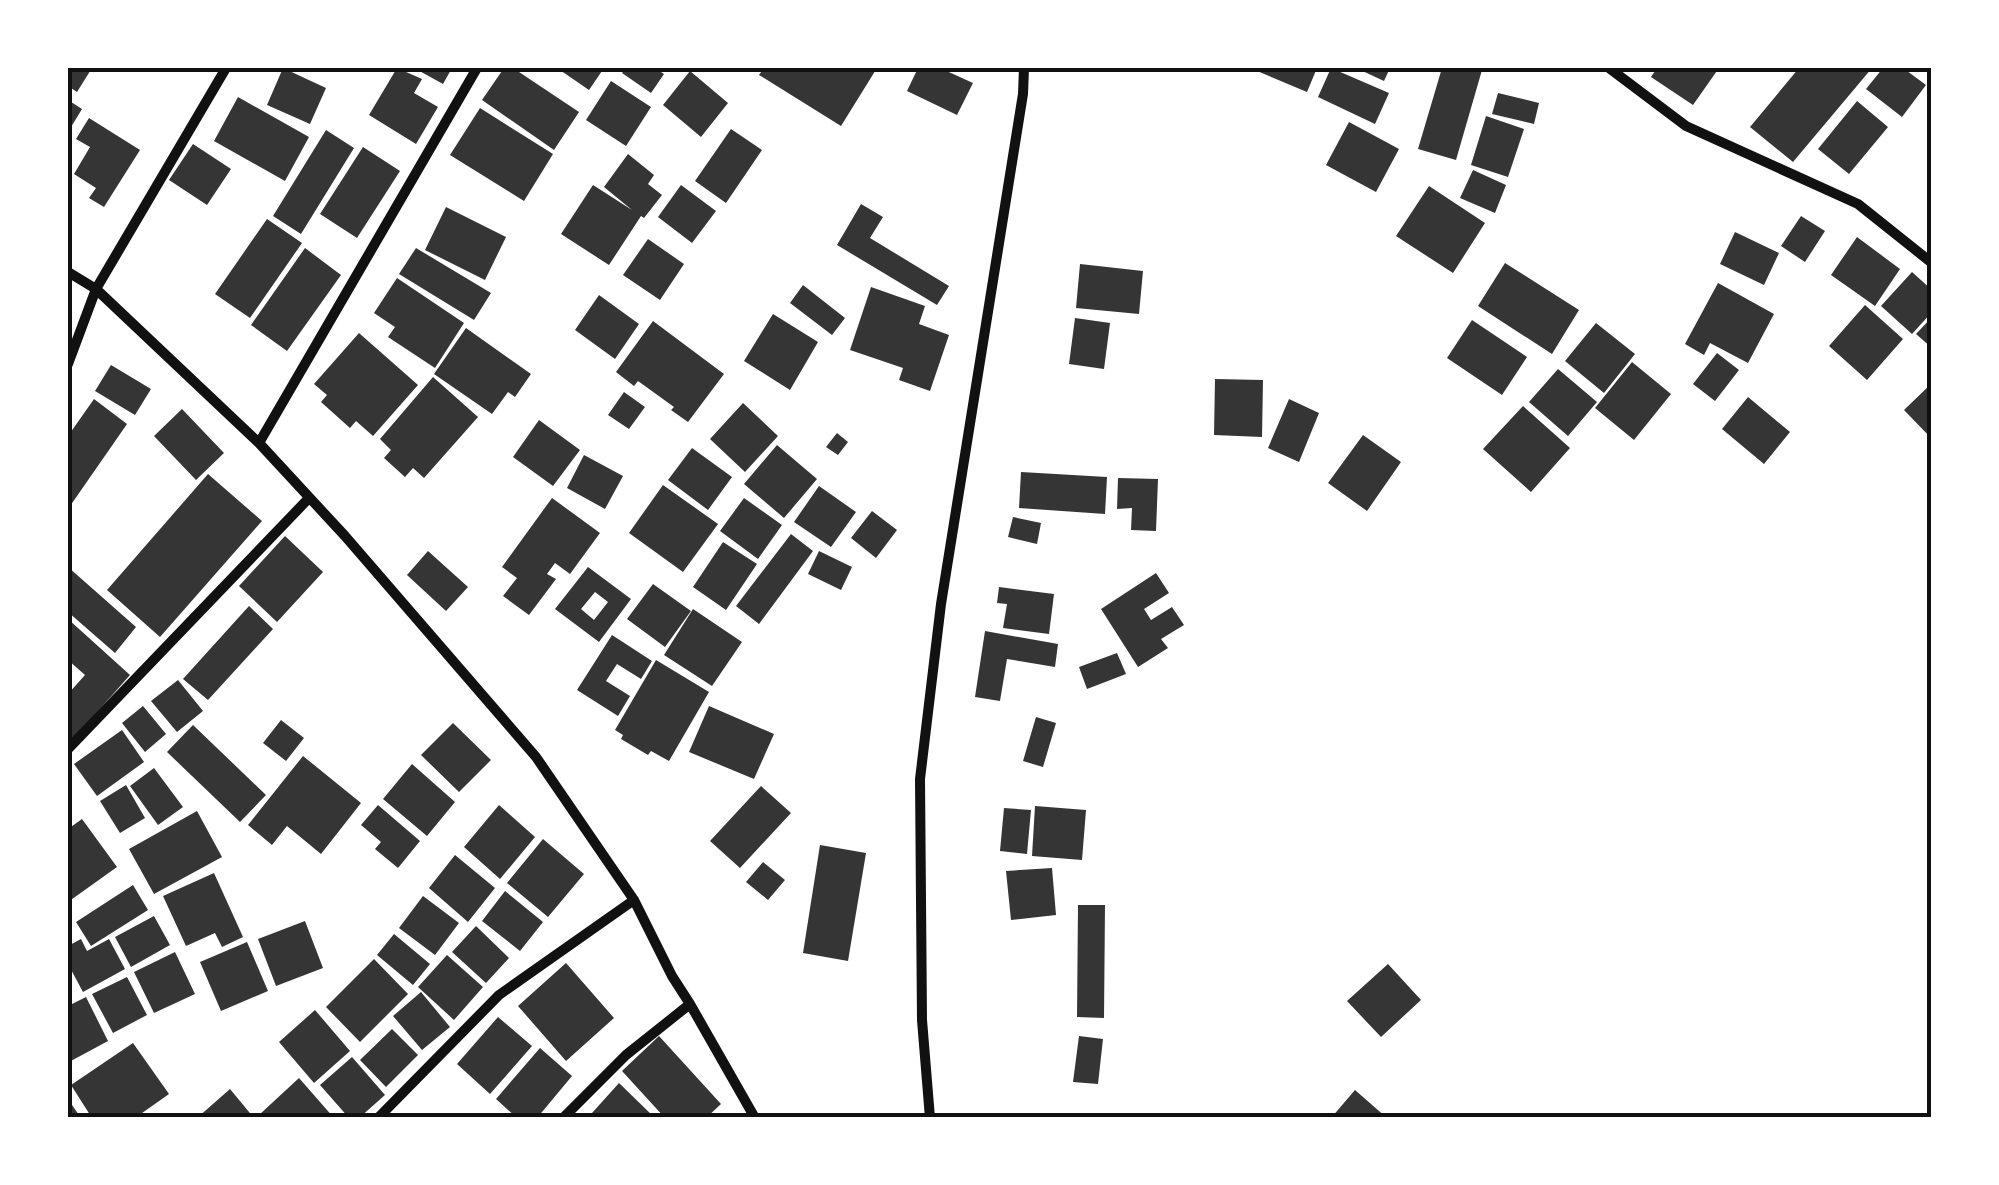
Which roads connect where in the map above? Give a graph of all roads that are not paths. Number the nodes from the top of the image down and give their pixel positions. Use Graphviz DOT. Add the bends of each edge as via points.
graph roads {
  1 [pos="226,68"];
  2 [pos="477,68"];
  3 [pos="1024,68"];
  4 [pos="1609,68"];
  5 [pos="1932,263"];
  6 [pos="68,272"];
  7 [pos="96,289"];
  8 [pos="68,364"];
  9 [pos="258,442"];
  10 [pos="309,498"];
  11 [pos="68,750"];
  12 [pos="634,900"];
  13 [pos="690,1004"];
  14 [pos="378,1118"];
  15 [pos="563,1118"];
  16 [pos="755,1118"];
  17 [pos="930,1118"];
  1 -- 7 [label="street"];
  2 -- 9 [label="street"];
  3 -- 17 [label="street" via="920,779 922,1020"];
  4 -- 5 [label="street" via="1686,126 1858,204"];
  6 -- 7 [label="street"];
  7 -- 8 [label="street"];
  7 -- 9 [label="street"];
  9 -- 10 [label="street"];
  10 -- 11 [label="street"];
  10 -- 12 [label="street" via="536,758"];
  12 -- 13 [label="street"];
  12 -- 14 [label="street" via="500,994"];
  13 -- 15 [label="street"];
  13 -- 16 [label="street"];
}
